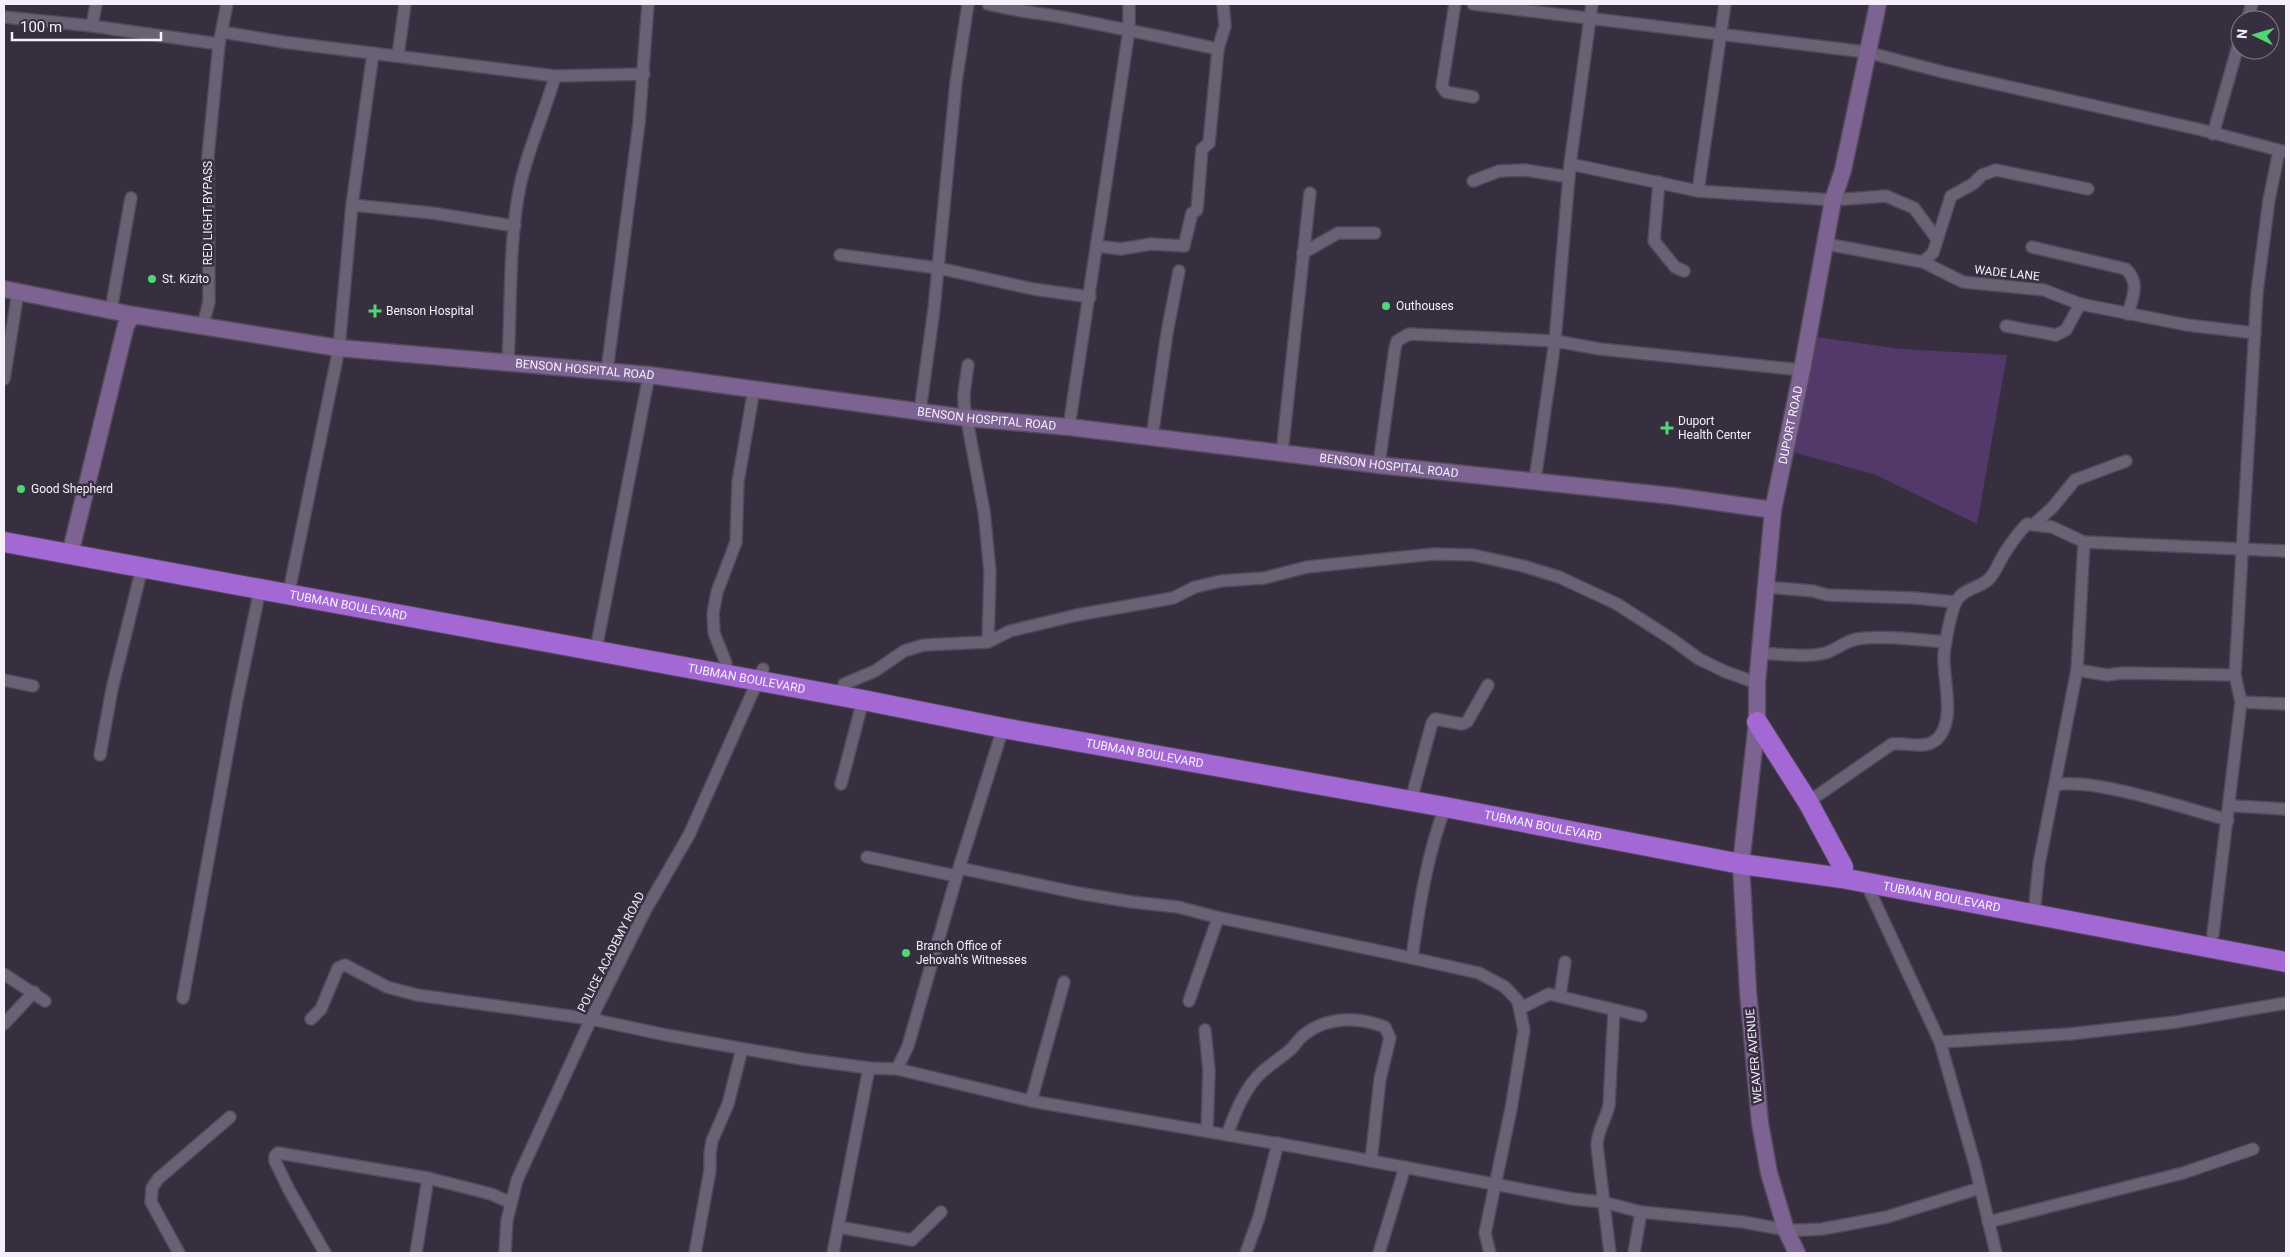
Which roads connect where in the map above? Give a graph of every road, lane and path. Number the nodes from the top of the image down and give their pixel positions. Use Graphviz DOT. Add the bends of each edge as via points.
graph roads {
  1 [pos="96,4"];
  2 [pos="227,4"];
  3 [pos="406,4"];
  4 [pos="648,4"];
  5 [pos="968,4"];
  6 [pos="988,4"];
  7 [pos="1129,4"];
  8 [pos="1223,4"];
  9 [pos="1456,4"];
  10 [pos="1473,4"];
  11 [pos="1592,4"];
  12 [pos="1725,4"];
  13 [pos="1878,4"];
  14 [pos="4,17"];
  15 [pos="1590,17"];
  16 [pos="92,26"];
  17 [pos="1129,30"];
  18 [pos="222,32"];
  19 [pos="1720,34"];
  20 [pos="219,44"];
  21 [pos="1218,49"];
  22 [pos="1866,52"];
  23 [pos="373,53"];
  24 [pos="398,55"];
  25 [pos="2234,60"];
  26 [pos="644,74"];
  27 [pos="554,76"];
  28 [pos="1473,98"];
  29 [pos="2213,134"];
  30 [pos="2282,151"];
  31 [pos="1570,164"];
  32 [pos="1569,178"];
  33 [pos="1473,181"];
  34 [pos="1659,182"];
  35 [pos="2088,189"];
  36 [pos="1698,191"];
  37 [pos="1310,193"];
  38 [pos="131,198"];
  39 [pos="1833,200"];
  40 [pos="352,206"];
  41 [pos="515,226"];
  42 [pos="1375,233"];
  43 [pos="1937,239"];
  44 [pos="1826,244"];
  45 [pos="1097,246"];
  46 [pos="2032,247"];
  47 [pos="1303,253"];
  48 [pos="840,255"];
  49 [pos="1923,262"];
  50 [pos="938,268"];
  51 [pos="1179,271"];
  52 [pos="1684,271"];
  53 [pos="11,290"];
  54 [pos="1090,297"];
  55 [pos="2080,304"];
  56 [pos="111,310"];
  57 [pos="2128,314"];
  58 [pos="133,315"];
  59 [pos="203,325"];
  60 [pos="2006,326"];
  61 [pos="2255,333"];
  62 [pos="1554,342"];
  63 [pos="338,348"];
  64 [pos="508,362"];
  65 [pos="968,365"];
  66 [pos="1802,370"];
  67 [pos="606,371"];
  68 [pos="649,375"];
  69 [pos="4,379"];
  70 [pos="754,390"];
  71 [pos="920,411"];
  72 [pos="967,418"];
  73 [pos="1069,427"];
  74 [pos="1152,437"];
  75 [pos="1282,453"];
  76 [pos="2126,461"];
  77 [pos="1379,465"];
  78 [pos="1535,480"];
  79 [pos="1773,510"];
  80 [pos="2034,524"];
  81 [pos="4,530"];
  82 [pos="4,542"];
  83 [pos="73,542"];
  84 [pos="2084,542"];
  85 [pos="2241,550"];
  86 [pos="2286,551"];
  87 [pos="142,568"];
  88 [pos="290,582"];
  89 [pos="1766,587"];
  90 [pos="260,589"];
  91 [pos="1956,602"];
  92 [pos="598,639"];
  93 [pos="988,642"];
  94 [pos="1946,642"];
  95 [pos="1760,653"];
  96 [pos="726,663"];
  97 [pos="2077,670"];
  98 [pos="760,675"];
  99 [pos="2235,675"];
  100 [pos="4,680"];
  101 [pos="1757,683"];
  102 [pos="844,684"];
  103 [pos="1488,685"];
  104 [pos="33,686"];
  105 [pos="862,700"];
  106 [pos="2241,702"];
  107 [pos="2286,704"];
  108 [pos="1756,722"];
  109 [pos="1003,728"];
  110 [pos="100,755"];
  111 [pos="840,784"];
  112 [pos="2056,785"];
  113 [pos="1414,789"];
  114 [pos="1808,802"];
  115 [pos="2234,806"];
  116 [pos="1445,807"];
  117 [pos="2286,810"];
  118 [pos="2228,820"];
  119 [pos="866,856"];
  120 [pos="1742,859"];
  121 [pos="1843,867"];
  122 [pos="957,872"];
  123 [pos="1866,883"];
  124 [pos="2035,904"];
  125 [pos="1218,918"];
  126 [pos="2213,934"];
  127 [pos="2286,950"];
  128 [pos="1412,958"];
  129 [pos="1565,962"];
  130 [pos="2286,962"];
  131 [pos="4,974"];
  132 [pos="1064,982"];
  133 [pos="34,992"];
  134 [pos="1560,996"];
  135 [pos="183,998"];
  136 [pos="45,1001"];
  137 [pos="1189,1002"];
  138 [pos="2286,1003"];
  139 [pos="1521,1008"];
  140 [pos="1614,1010"];
  141 [pos="1641,1016"];
  142 [pos="311,1018"];
  143 [pos="591,1019"];
  144 [pos="4,1024"];
  145 [pos="1205,1030"];
  146 [pos="1940,1042"];
  147 [pos="742,1049"];
  148 [pos="869,1068"];
  149 [pos="897,1069"];
  150 [pos="1031,1101"];
  151 [pos="230,1117"];
  152 [pos="1207,1131"];
  153 [pos="1227,1135"];
  154 [pos="1278,1144"];
  155 [pos="2253,1150"];
  156 [pos="1370,1160"];
  157 [pos="1404,1167"];
  158 [pos="428,1178"];
  159 [pos="1494,1183"];
  160 [pos="1980,1188"];
  161 [pos="1603,1202"];
  162 [pos="511,1203"];
  163 [pos="941,1212"];
  164 [pos="1641,1212"];
  165 [pos="1988,1222"];
  166 [pos="838,1227"];
  167 [pos="1786,1230"];
  168 [pos="179,1253"];
  169 [pos="325,1253"];
  170 [pos="416,1253"];
  171 [pos="505,1253"];
  172 [pos="696,1253"];
  173 [pos="833,1253"];
  174 [pos="1246,1253"];
  175 [pos="1379,1253"];
  176 [pos="1490,1253"];
  177 [pos="1610,1253"];
  178 [pos="1634,1253"];
  179 [pos="1797,1253"];
  180 [pos="1996,1253"];
  1 -- 16 [label="street"];
  2 -- 18 [label="street, RED LIGHT BYPASS"];
  3 -- 24 [label="street"];
  4 -- 26 [label="street"];
  5 -- 50 [label="street" via="956,82"];
  6 -- 17 [label="street"];
  7 -- 17 [label="street"];
  8 -- 21 [label="street" via="1225,26"];
  9 -- 28 [label="street" via="1442,86 1446,92"];
  10 -- 15 [label="street"];
  11 -- 15 [label="street"];
  12 -- 19 [label="street"];
  13 -- 22 [label="street, DUPORT ROAD"];
  14 -- 16 [label="street"];
  15 -- 19 [label="street"];
  15 -- 31 [label="street"];
  16 -- 20 [label="street"];
  17 -- 21 [label="street"];
  17 -- 45 [label="street"];
  18 -- 20 [label="street, RED LIGHT BYPASS"];
  18 -- 23 [label="street"];
  19 -- 22 [label="street"];
  19 -- 36 [label="street"];
  20 -- 59 [label="street, RED LIGHT BYPASS" via="208,156 209,302"];
  21 -- 45 [label="street" via="1209,144 1202,149 1197,210 1192,213 1184,246 1151,244 1121,249"];
  22 -- 29 [label="street"];
  22 -- 39 [label="street, DUPORT ROAD" via="1843,170"];
  23 -- 24 [label="street"];
  23 -- 40 [label="street"];
  24 -- 27 [label="street"];
  25 -- 29 [label="street"];
  26 -- 27 [label="street"];
  26 -- 67 [label="street"];
  27 -- 41 [label="street" via="520,187"];
  29 -- 30 [label="street"];
  30 -- 61 [label="street" via="2262,249"];
  31 -- 32 [label="street"];
  31 -- 34 [label="street"];
  32 -- 33 [label="street" via="1525,170 1499,171"];
  32 -- 62 [label="street"];
  34 -- 36 [label="street"];
  34 -- 52 [label="street" via="1654,241 1675,266"];
  35 -- 43 [label="street" via="1996,170 1988,172 1951,196"];
  36 -- 39 [label="street"];
  37 -- 47 [label="street"];
  38 -- 56 [label="street"];
  39 -- 43 [label="street" via="1886,196 1897,200 1914,208"];
  39 -- 44 [label="street, DUPORT ROAD"];
  40 -- 41 [label="street" via="432,213"];
  40 -- 63 [label="street"];
  41 -- 64 [label="street"];
  42 -- 47 [label="street" via="1338,233"];
  43 -- 49 [label="street"];
  44 -- 49 [label="street, WADE LANE"];
  44 -- 66 [label="street, DUPORT ROAD"];
  45 -- 54 [label="street"];
  46 -- 57 [label="street" via="2126,269 2134,276 2136,286"];
  47 -- 75 [label="street"];
  48 -- 50 [label="street"];
  49 -- 55 [label="street, WADE LANE" via="1963,282 2044,290"];
  50 -- 54 [label="street" via="1033,289"];
  50 -- 71 [label="street"];
  51 -- 74 [label="street"];
  53 -- 56 [label="street"];
  53 -- 69 [label="street"];
  54 -- 73 [label="street"];
  55 -- 57 [label="street, WADE LANE"];
  55 -- 60 [label="street" via="2066,330 2056,335"];
  56 -- 58 [label="street"];
  57 -- 61 [label="street, WADE LANE"];
  58 -- 59 [label="street"];
  58 -- 83 [label="street" via="126,325"];
  59 -- 63 [label="street, BENSON HOSPITAL ROAD"];
  61 -- 85 [label="street"];
  62 -- 66 [label="street"];
  62 -- 77 [label="street" via="1422,333 1403,336 1395,348"];
  62 -- 78 [label="street"];
  63 -- 64 [label="street, BENSON HOSPITAL ROAD"];
  63 -- 88 [label="street"];
  64 -- 67 [label="street, BENSON HOSPITAL ROAD"];
  65 -- 72 [label="street" via="964,393"];
  66 -- 79 [label="street, DUPORT ROAD"];
  67 -- 68 [label="street, BENSON HOSPITAL ROAD"];
  68 -- 70 [label="street, BENSON HOSPITAL ROAD"];
  68 -- 92 [label="street"];
  70 -- 71 [label="street, BENSON HOSPITAL ROAD"];
  70 -- 96 [label="street" via="738,482 736,542 717,592 713,613 714,633"];
  71 -- 72 [label="street, BENSON HOSPITAL ROAD"];
  72 -- 73 [label="street, BENSON HOSPITAL ROAD"];
  72 -- 93 [label="street" via="984,511 990,572"];
  73 -- 74 [label="street, BENSON HOSPITAL ROAD"];
  74 -- 75 [label="street, BENSON HOSPITAL ROAD"];
  75 -- 77 [label="street, BENSON HOSPITAL ROAD"];
  76 -- 80 [label="street" via="2074,480 2052,508"];
  77 -- 78 [label="street, BENSON HOSPITAL ROAD"];
  78 -- 79 [label="street, BENSON HOSPITAL ROAD"];
  79 -- 89 [label="street, DUPORT ROAD"];
  80 -- 84 [label="street" via="2052,527"];
  80 -- 91 [label="street" via="2027,524 2015,537 1988,580 1964,592"];
  81 -- 83 [label="highway, TUBMAN BOULEVARD"];
  82 -- 87 [label="highway, TUBMAN BOULEVARD"];
  83 -- 88 [label="highway, TUBMAN BOULEVARD"];
  84 -- 85 [label="street"];
  84 -- 97 [label="street"];
  85 -- 86 [label="street"];
  85 -- 99 [label="street"];
  87 -- 90 [label="highway, TUBMAN BOULEVARD"];
  87 -- 110 [label="street" via="112,689"];
  88 -- 92 [label="highway, TUBMAN BOULEVARD"];
  89 -- 91 [label="street" via="1827,595"];
  89 -- 95 [label="street, DUPORT ROAD"];
  90 -- 98 [label="highway, TUBMAN BOULEVARD"];
  90 -- 135 [label="street"];
  91 -- 94 [label="street"];
  92 -- 96 [label="highway, TUBMAN BOULEVARD"];
  93 -- 101 [label="street" via="1010,631 1173,598 1195,587 1221,581 1264,578 1307,567 1369,560 1434,554 1473,555 1559,577 1617,604 1699,660"];
  93 -- 102 [label="street" via="924,645 904,651 875,672"];
  94 -- 95 [label="street" via="1858,639 1818,654"];
  94 -- 114 [label="street" via="1945,729 1935,740 1924,745 1892,744"];
  95 -- 101 [label="street, DUPORT ROAD"];
  96 -- 98 [label="highway, TUBMAN BOULEVARD"];
  97 -- 99 [label="street" via="2107,675"];
  97 -- 112 [label="street"];
  98 -- 102 [label="highway, TUBMAN BOULEVARD"];
  98 -- 105 [label="highway, TUBMAN BOULEVARD"];
  98 -- 143 [label="street, POLICE ACADEMY ROAD" via="689,835 645,911"];
  99 -- 106 [label="street"];
  100 -- 104 [label="street"];
  101 -- 108 [label="street, DUPORT ROAD"];
  102 -- 113 [label="highway, TUBMAN BOULEVARD"];
  103 -- 113 [label="street" via="1467,722 1435,719 1432,723"];
  105 -- 109 [label="highway, TUBMAN BOULEVARD"];
  105 -- 111 [label="street"];
  106 -- 107 [label="street"];
  106 -- 118 [label="street"];
  108 -- 114 [label="highway"];
  108 -- 120 [label="street, DUPORT ROAD"];
  109 -- 116 [label="highway, TUBMAN BOULEVARD"];
  109 -- 122 [label="street"];
  112 -- 118 [label="street" via="2080,784 2107,789"];
  112 -- 124 [label="street" via="2039,864"];
  113 -- 120 [label="highway, TUBMAN BOULEVARD"];
  114 -- 121 [label="highway"];
  115 -- 117 [label="street"];
  116 -- 120 [label="highway, TUBMAN BOULEVARD"];
  116 -- 128 [label="street" via="1432,842"];
  118 -- 126 [label="street"];
  119 -- 122 [label="street"];
  120 -- 121 [label="highway, TUBMAN BOULEVARD"];
  120 -- 123 [label="highway, TUBMAN BOULEVARD"];
  120 -- 167 [label="street, WEAVER AVENUE" via="1748,991 1760,1122 1769,1173"];
  121 -- 124 [label="highway, TUBMAN BOULEVARD"];
  122 -- 125 [label="street" via="1178,907"];
  122 -- 149 [label="street" via="908,1046"];
  123 -- 130 [label="highway, TUBMAN BOULEVARD"];
  123 -- 146 [label="street"];
  124 -- 126 [label="highway, TUBMAN BOULEVARD"];
  125 -- 128 [label="street"];
  125 -- 137 [label="street"];
  126 -- 127 [label="highway, TUBMAN BOULEVARD"];
  128 -- 139 [label="street" via="1479,973 1496,981 1516,997"];
  129 -- 134 [label="street"];
  131 -- 133 [label="street"];
  132 -- 150 [label="street"];
  133 -- 136 [label="street"];
  133 -- 144 [label="street"];
  134 -- 139 [label="street" via="1544,995"];
  134 -- 140 [label="street"];
  138 -- 146 [label="street" via="2176,1022 2070,1034"];
  139 -- 159 [label="street" via="1524,1030 1512,1109"];
  140 -- 141 [label="street"];
  140 -- 161 [label="street" via="1609,1105 1606,1119 1597,1134"];
  142 -- 143 [label="street" via="321,1009 338,968 345,965 387,987 417,995"];
  143 -- 147 [label="street"];
  143 -- 162 [label="street, POLICE ACADEMY ROAD" via="517,1180"];
  145 -- 152 [label="street"];
  146 -- 160 [label="street"];
  147 -- 148 [label="street"];
  147 -- 172 [label="street" via="728,1104 712,1141"];
  148 -- 149 [label="street"];
  148 -- 166 [label="street"];
  149 -- 150 [label="street"];
  150 -- 152 [label="street"];
  151 -- 168 [label="street" via="158,1179 152,1188 151,1202"];
  152 -- 153 [label="street"];
  153 -- 154 [label="street"];
  153 -- 156 [label="street" via="1249,1088 1304,1034 1331,1021 1367,1022 1385,1027 1390,1038 1380,1078"];
  154 -- 156 [label="street"];
  154 -- 174 [label="street"];
  155 -- 165 [label="street" via="2183,1172"];
  156 -- 157 [label="street"];
  157 -- 159 [label="street"];
  157 -- 175 [label="street"];
  158 -- 162 [label="street" via="491,1194"];
  158 -- 169 [label="street" via="278,1153 275,1161"];
  158 -- 170 [label="street"];
  159 -- 161 [label="street"];
  159 -- 176 [label="street" via="1485,1233"];
  160 -- 165 [label="street"];
  160 -- 167 [label="street" via="1887,1217 1822,1229"];
  161 -- 164 [label="street"];
  161 -- 177 [label="street"];
  162 -- 171 [label="street, POLICE ACADEMY ROAD"];
  163 -- 166 [label="street" via="912,1240"];
  164 -- 167 [label="street" via="1743,1222"];
  164 -- 178 [label="street"];
  165 -- 180 [label="street"];
  166 -- 173 [label="street"];
  167 -- 179 [label="street, WEAVER AVENUE"];
}
